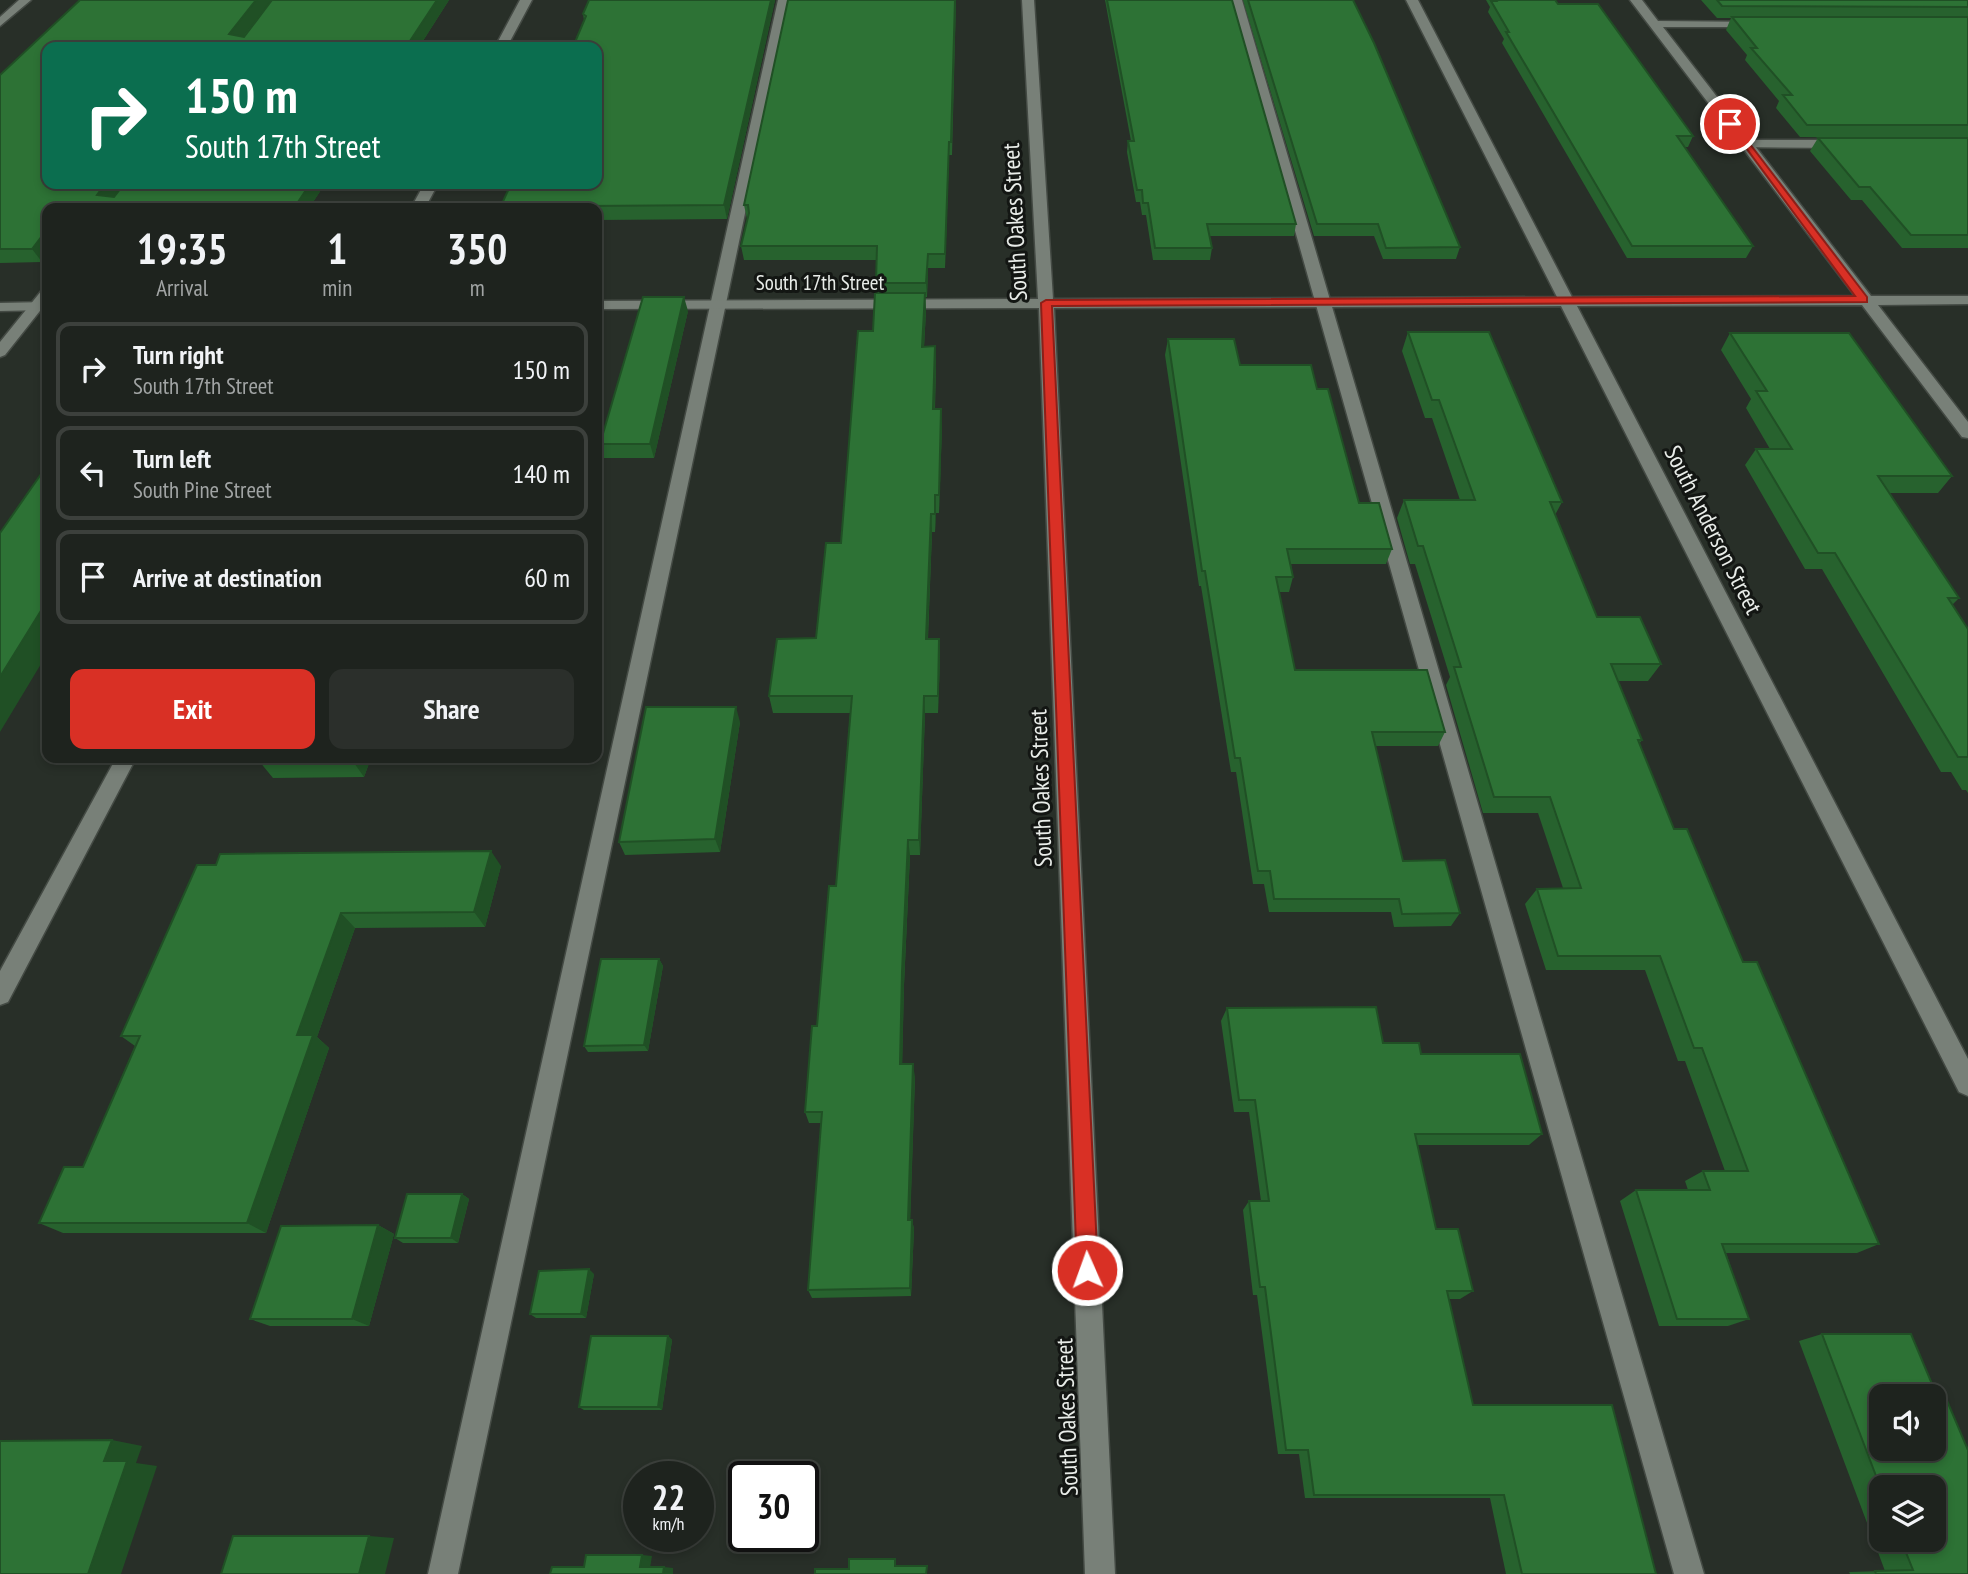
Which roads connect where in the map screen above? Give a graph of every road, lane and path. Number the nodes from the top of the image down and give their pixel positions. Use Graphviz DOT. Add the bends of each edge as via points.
graph roads {
  1 [pos="25,0"];
  2 [pos="526,0"];
  3 [pos="784,0"];
  4 [pos="1028,0"];
  5 [pos="1236,0"];
  6 [pos="1412,0"];
  7 [pos="1636,0"];
  8 [pos="0,23"];
  9 [pos="1655,24"];
  10 [pos="1777,24"];
  11 [pos="504,42"];
  12 [pos="1745,144"];
  13 [pos="1856,144"];
  14 [pos="1863,300"];
  15 [pos="1968,300"];
  16 [pos="1568,301"];
  17 [pos="1323,302"];
  18 [pos="1046,303"];
  19 [pos="718,304"];
  20 [pos="602,305"];
  21 [pos="42,306"];
  22 [pos="0,307"];
  23 [pos="0,352"];
  24 [pos="1968,433"];
  25 [pos="123,763"];
  26 [pos="0,994"];
  27 [pos="1968,1084"];
  28 [pos="443,1574"];
  29 [pos="1100,1574"];
  30 [pos="1689,1574"];
  1 -- 8 [label="street"];
  2 -- 11 [label="street"];
  3 -- 19 [label="street"];
  4 -- 18 [label="street, South Oakes Street"];
  5 -- 17 [label="street"];
  6 -- 16 [label="street, South Anderson Street"];
  7 -- 9 [label="street"];
  9 -- 10 [label="street"];
  9 -- 12 [label="street"];
  12 -- 13 [label="street"];
  12 -- 14 [label="street"];
  14 -- 15 [label="street, South 17th Street"];
  14 -- 16 [label="street, South 17th Street"];
  14 -- 24 [label="street"];
  16 -- 17 [label="street, South 17th Street"];
  16 -- 27 [label="street, South Anderson Street"];
  17 -- 18 [label="street, South 17th Street"];
  17 -- 30 [label="street"];
  18 -- 19 [label="street, South 17th Street"];
  18 -- 29 [label="street, South Oakes Street"];
  19 -- 20 [label="street, South 17th Street"];
  19 -- 28 [label="street"];
  21 -- 22 [label="street"];
  21 -- 23 [label="street"];
  25 -- 26 [label="street"];
}
